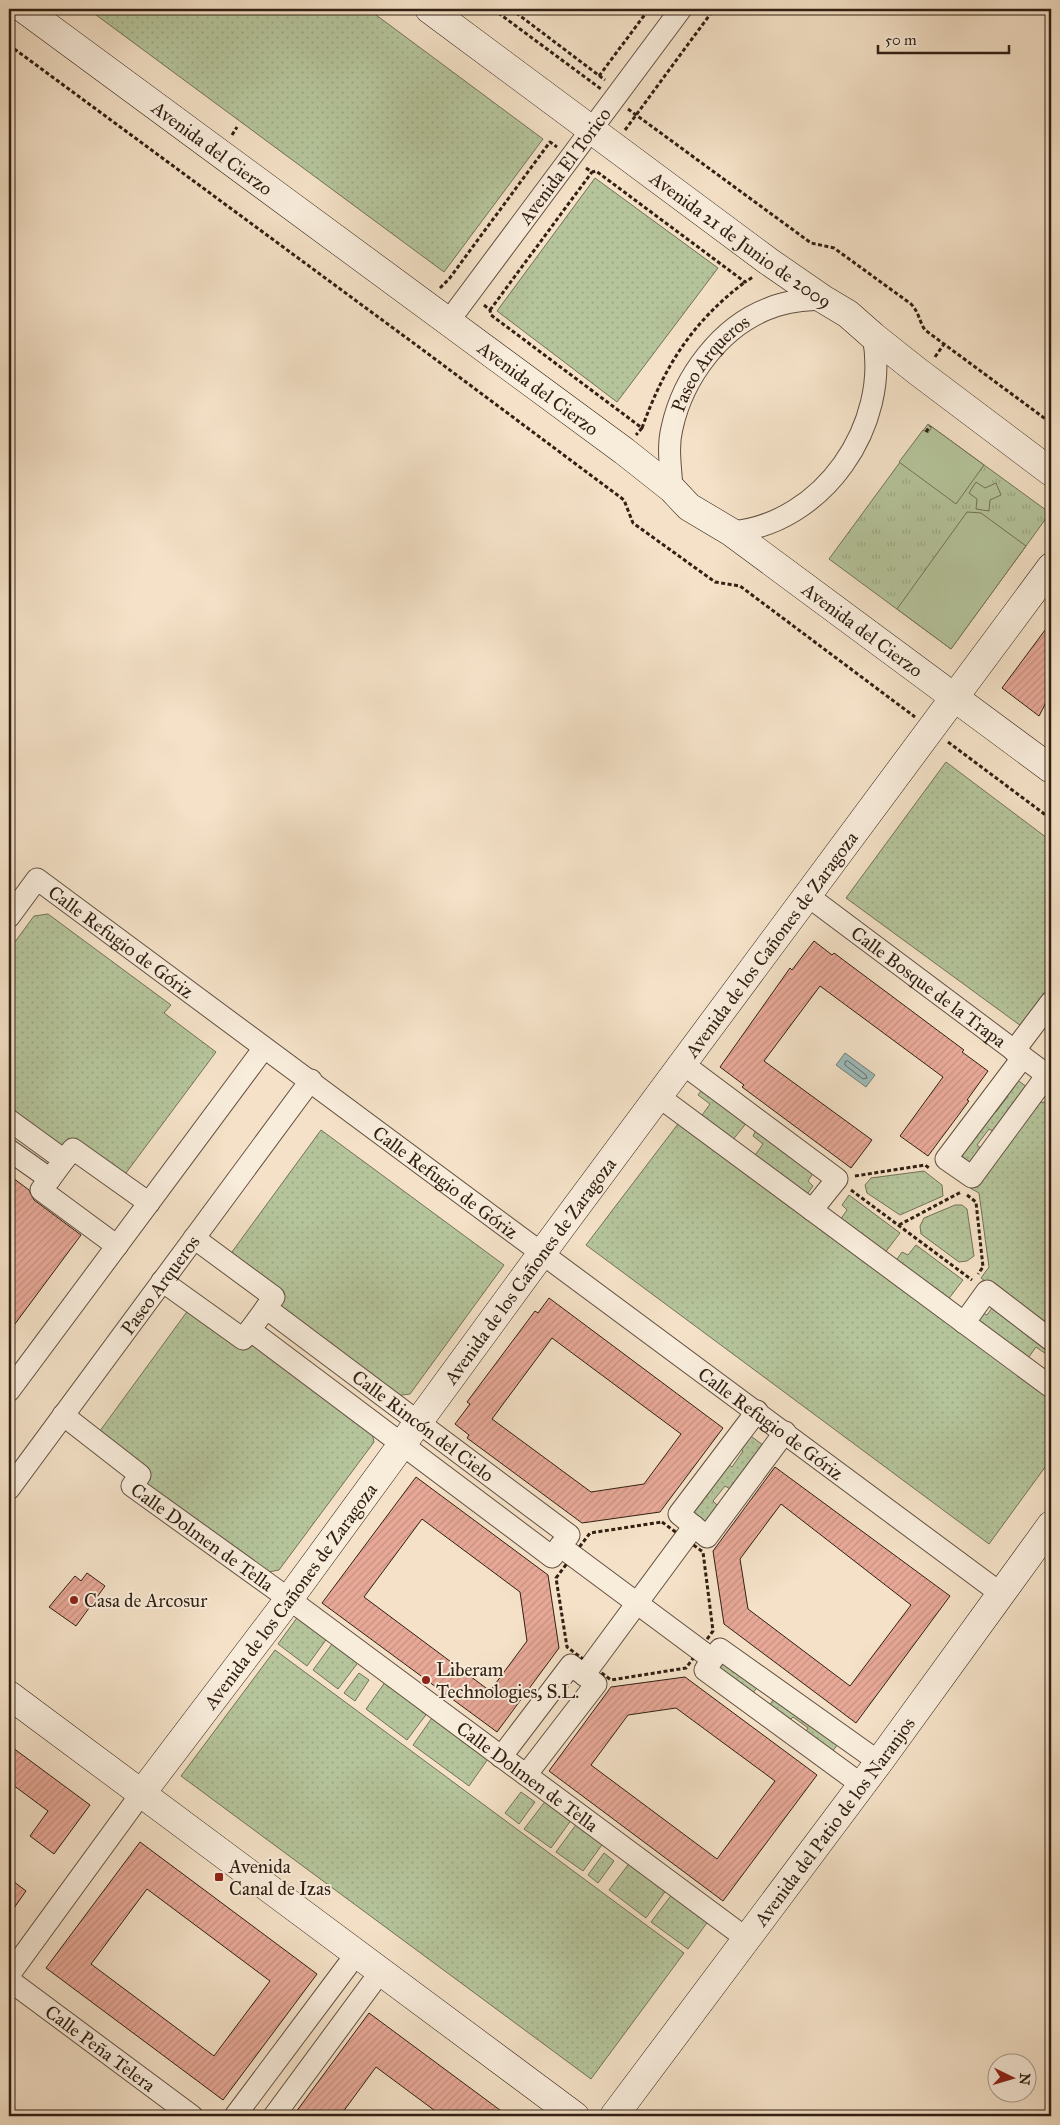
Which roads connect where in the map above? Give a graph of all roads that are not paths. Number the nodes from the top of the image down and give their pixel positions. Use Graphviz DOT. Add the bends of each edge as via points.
graph roads {
  1 [pos="24,9"];
  2 [pos="429,9"];
  3 [pos="681,9"];
  4 [pos="591,129"];
  5 [pos="823,300"];
  6 [pos="437,314"];
  7 [pos="873,336"];
  8 [pos="1051,472"];
  9 [pos="672,489"];
  10 [pos="731,532"];
  11 [pos="1051,567"];
  12 [pos="954,698"];
  13 [pos="1051,769"];
  14 [pos="808,896"];
  15 [pos="9,917"];
  16 [pos="1051,1002"];
  17 [pos="264,1048"];
  18 [pos="1019,1054"];
  19 [pos="683,1064"];
  20 [pos="1049,1077"];
  21 [pos="311,1080"];
  22 [pos="658,1096"];
  23 [pos="9,1120"];
  24 [pos="9,1150"];
  25 [pos="64,1160"];
  26 [pos="50,1179"];
  27 [pos="149,1203"];
  28 [pos="812,1210"];
  29 [pos="194,1238"];
  30 [pos="117,1246"];
  31 [pos="542,1252"];
  32 [pos="162,1281"];
  33 [pos="266,1308"];
  34 [pos="964,1323"];
  35 [pos="250,1330"];
  36 [pos="1051,1340"];
  37 [pos="1051,1387"];
  38 [pos="9,1391"];
  39 [pos="758,1411"];
  40 [pos="63,1415"];
  41 [pos="419,1422"];
  42 [pos="785,1432"];
  43 [pos="402,1445"];
  44 [pos="9,1489"];
  45 [pos="1051,1525"];
  46 [pos="694,1526"];
  47 [pos="560,1546"];
  48 [pos="1000,1593"];
  49 [pos="289,1599"];
  50 [pos="637,1603"];
  51 [pos="712,1659"];
  52 [pos="584,1675"];
  53 [pos="9,1694"];
  54 [pos="502,1756"];
  55 [pos="879,1762"];
  56 [pos="526,1775"];
  57 [pos="862,1785"];
  58 [pos="141,1794"];
  59 [pos="747,1939"];
  60 [pos="357,1953"];
  61 [pos="381,1971"];
  62 [pos="9,1974"];
  63 [pos="9,1980"];
  64 [pos="192,2116"];
  65 [pos="235,2116"];
  66 [pos="274,2116"];
  67 [pos="575,2116"];
  68 [pos="614,2116"];
  1 -- 6 [label="street, Avenida del Cierzo"];
  2 -- 4 [label="street, Avenida 21 de Junio de 2009"];
  3 -- 4 [label="street, Avenida El Torico"];
  4 -- 5 [label="street, Avenida 21 de Junio de 2009"];
  4 -- 6 [label="street, Avenida El Torico" via="469,294"];
  5 -- 7 [label="street, Avenida 21 de Junio de 2009" via="848,314"];
  5 -- 9 [label="street, Paseo Arqueros" via="787,302 756,314 716,345 699,366 686,388 672,428 669,452"];
  6 -- 9 [label="street, Avenida del Cierzo"];
  7 -- 8 [label="street, Avenida 21 de Junio de 2009"];
  7 -- 10 [label="street" via="876,359 874,397 863,430 848,458 832,479 800,506 770,524"];
  9 -- 10 [label="street, Avenida del Cierzo" via="689,507"];
  10 -- 12 [label="street, Avenida del Cierzo"];
  11 -- 12 [label="street, Avenida de los Cañones de Zaragoza"];
  12 -- 13 [label="street, Avenida del Cierzo"];
  12 -- 14 [label="street, Avenida de los Cañones de Zaragoza"];
  14 -- 18 [label="street, Calle Bosque de la Trapa"];
  14 -- 19 [label="street, Avenida de los Cañones de Zaragoza"];
  15 -- 17 [label="street, Calle Refugio de Góriz" via="38,879"];
  16 -- 18 [label="street"];
  17 -- 21 [label="street, Calle Refugio de Góriz"];
  17 -- 27 [label="street"];
  18 -- 20 [label="street, Calle Bosque de la Trapa"];
  18 -- 20 [label="street" via="946,1159 962,1185"];
  19 -- 22 [label="street, Avenida de los Cañones de Zaragoza"];
  19 -- 28 [label="street" via="837,1179"];
  21 -- 29 [label="street, Paseo Arqueros"];
  21 -- 31 [label="street, Calle Refugio de Góriz"];
  22 -- 28 [label="street"];
  22 -- 31 [label="street, Avenida de los Cañones de Zaragoza"];
  23 -- 25 [label="street"];
  24 -- 26 [label="street"];
  25 -- 26 [label="street"];
  25 -- 27 [label="street" via="73,1149"];
  26 -- 30 [label="street" via="42,1190"];
  27 -- 30 [label="street"];
  28 -- 34 [label="street"];
  29 -- 32 [label="street, Paseo Arqueros"];
  29 -- 33 [label="street" via="274,1297"];
  30 -- 38 [label="street"];
  31 -- 39 [label="street, Calle Refugio de Góriz"];
  31 -- 41 [label="street, Avenida de los Cañones de Zaragoza"];
  32 -- 35 [label="street" via="243,1339"];
  32 -- 40 [label="street, Paseo Arqueros"];
  33 -- 35 [label="street"];
  33 -- 41 [label="street, Calle Rincón del Cielo"];
  34 -- 36 [label="street" via="987,1291"];
  34 -- 37 [label="street"];
  35 -- 43 [label="street, Calle Rincón del Cielo"];
  39 -- 42 [label="street, Calle Refugio de Góriz"];
  39 -- 46 [label="street" via="679,1514"];
  40 -- 44 [label="street, Paseo Arqueros"];
  40 -- 49 [label="street, Calle Dolmen de Tella" via="140,1475 132,1486"];
  41 -- 43 [label="street, Avenida de los Cañones de Zaragoza"];
  41 -- 47 [label="street, Calle Rincón del Cielo" via="569,1535"];
  42 -- 46 [label="street" via="707,1537"];
  42 -- 48 [label="street, Calle Refugio de Góriz"];
  43 -- 47 [label="street, Calle Rincón del Cielo" via="552,1557"];
  43 -- 49 [label="street, Avenida de los Cañones de Zaragoza"];
  45 -- 48 [label="street, Avenida del Patio de los Naranjos"];
  46 -- 50 [label="street"];
  47 -- 50 [label="street"];
  48 -- 55 [label="street, Avenida del Patio de los Naranjos"];
  49 -- 54 [label="street, Calle Dolmen de Tella"];
  49 -- 58 [label="street, Avenida de los Cañones de Zaragoza"];
  50 -- 51 [label="street"];
  50 -- 52 [label="street"];
  51 -- 55 [label="street" via="720,1649"];
  51 -- 57 [label="street" via="704,1670"];
  52 -- 54 [label="street" via="571,1665"];
  52 -- 56 [label="street" via="596,1684"];
  53 -- 58 [label="street"];
  54 -- 56 [label="street, Calle Dolmen de Tella"];
  55 -- 57 [label="street, Avenida del Patio de los Naranjos"];
  56 -- 59 [label="street, Calle Dolmen de Tella"];
  57 -- 59 [label="street, Avenida del Patio de los Naranjos"];
  58 -- 60 [label="street"];
  58 -- 62 [label="street, Avenida de los Cañones de Zaragoza"];
  59 -- 68 [label="street, Avenida del Patio de los Naranjos"];
  60 -- 61 [label="street"];
  60 -- 65 [label="street"];
  61 -- 66 [label="street"];
  61 -- 67 [label="street"];
  63 -- 64 [label="street, Calle Peña Telera"];
}
